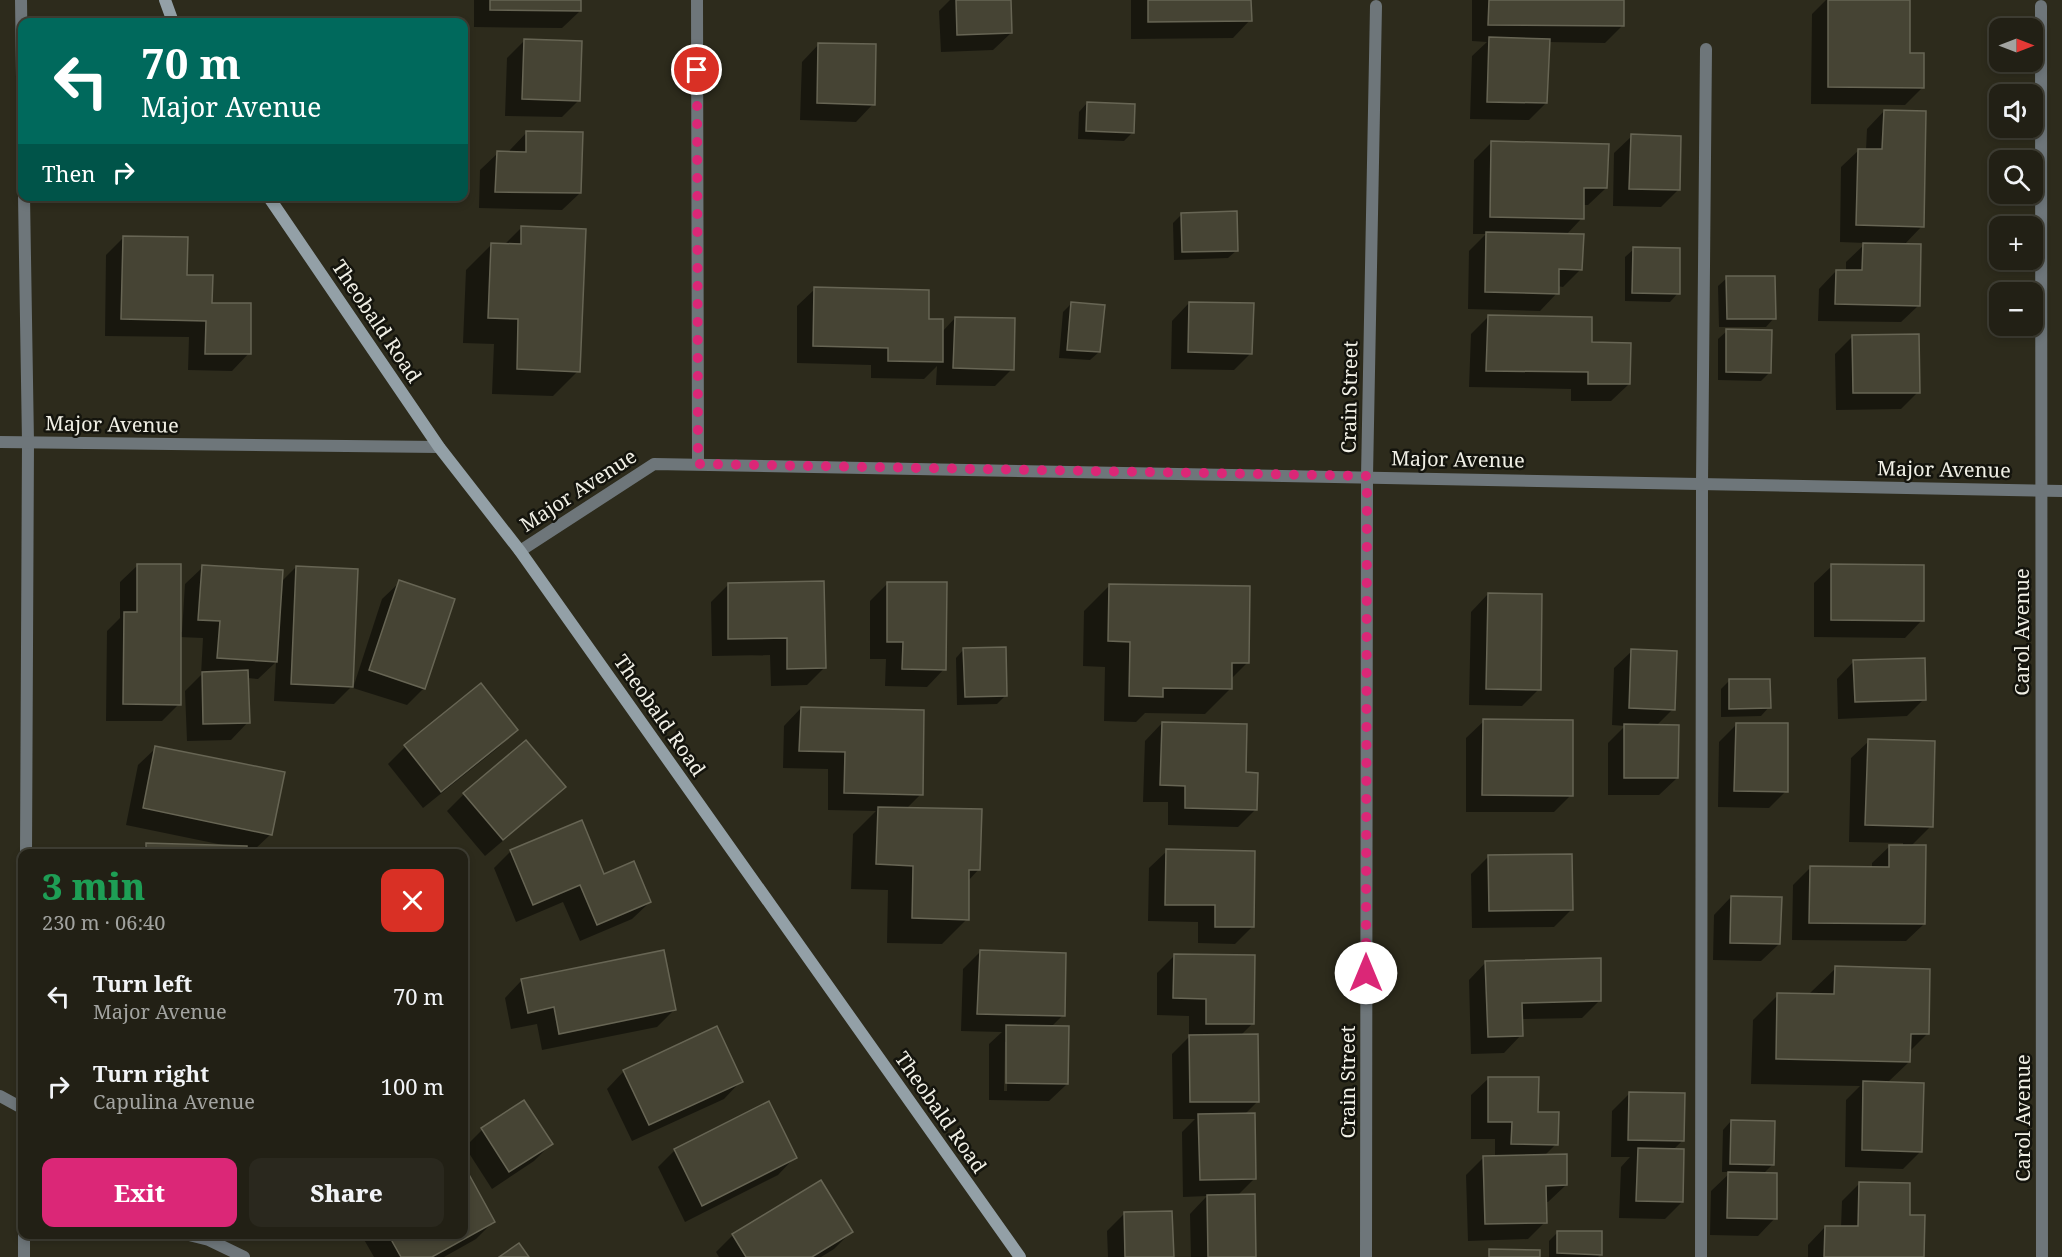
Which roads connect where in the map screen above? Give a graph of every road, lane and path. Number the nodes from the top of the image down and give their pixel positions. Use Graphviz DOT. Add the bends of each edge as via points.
graph roads {
  1 [pos="21,0"];
  2 [pos="165,0"];
  3 [pos="697,0"];
  4 [pos="1376,6"];
  5 [pos="2041,6"];
  6 [pos="21,18"];
  7 [pos="172,18"];
  8 [pos="1706,49"];
  9 [pos="24,201"];
  10 [pos="271,201"];
  11 [pos="0,442"];
  12 [pos="28,442"];
  13 [pos="439,447"];
  14 [pos="698,464"];
  15 [pos="1367,476"];
  16 [pos="1702,484"];
  17 [pos="2040,491"];
  18 [pos="2062,491"];
  19 [pos="520,551"];
  20 [pos="26,849"];
  21 [pos="0,1096"];
  22 [pos="18,1106"];
  23 [pos="24,1239"];
  24 [pos="205,1239"];
  25 [pos="24,1257"];
  26 [pos="244,1257"];
  27 [pos="1020,1257"];
  28 [pos="1366,1257"];
  29 [pos="1701,1257"];
  30 [pos="2042,1257"];
  1 -- 6 [label="street"];
  2 -- 7 [label="street"];
  3 -- 14 [label="street"];
  4 -- 15 [label="street, Crain Street"];
  5 -- 17 [label="street, Carol Avenue"];
  8 -- 16 [label="street"];
  9 -- 12 [label="street"];
  10 -- 13 [label="street, Theobald Road"];
  11 -- 12 [label="street, Major Avenue"];
  12 -- 13 [label="street, Major Avenue"];
  12 -- 20 [label="street"];
  13 -- 19 [label="street, Theobald Road"];
  14 -- 15 [label="street, Major Avenue"];
  14 -- 19 [label="street, Major Avenue" via="654,464"];
  15 -- 16 [label="street, Major Avenue"];
  15 -- 28 [label="street, Crain Street"];
  16 -- 17 [label="street, Major Avenue"];
  16 -- 29 [label="street"];
  17 -- 18 [label="street, Major Avenue"];
  17 -- 30 [label="street, Carol Avenue"];
  19 -- 27 [label="street, Theobald Road"];
  21 -- 22 [label="street"];
  23 -- 25 [label="street"];
  24 -- 26 [label="street"];
}
